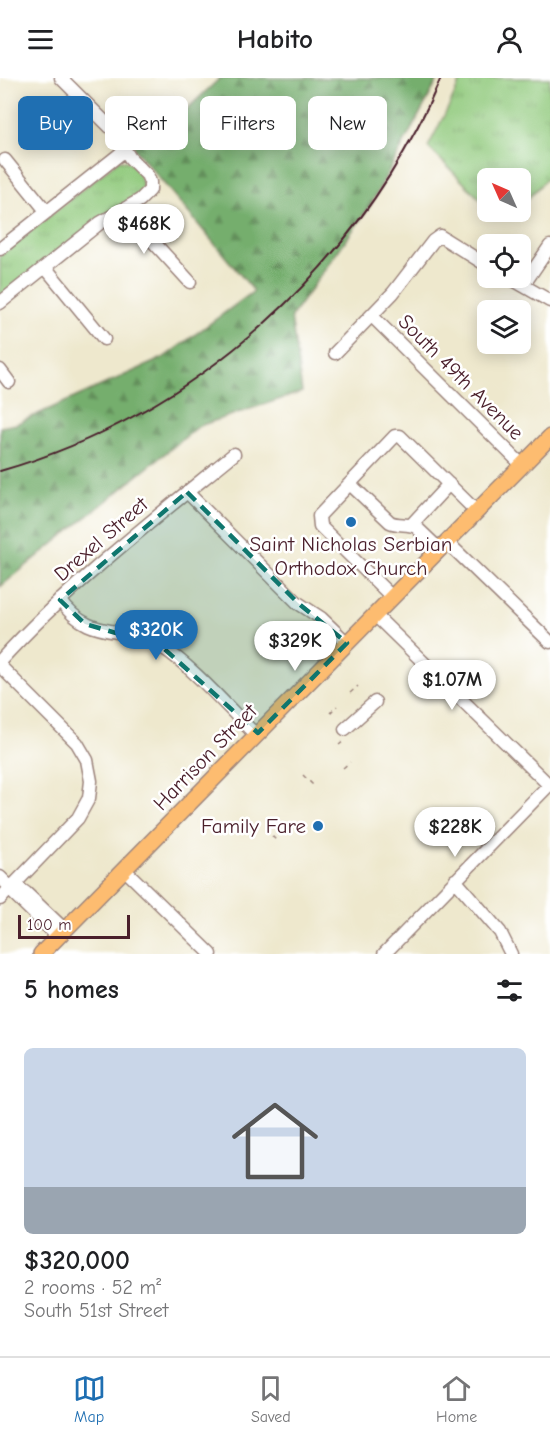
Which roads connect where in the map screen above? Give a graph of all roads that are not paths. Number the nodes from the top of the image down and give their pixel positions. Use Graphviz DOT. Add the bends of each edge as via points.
graph roads {
  1 [pos="61,78"];
  2 [pos="105,123"];
  3 [pos="125,150"];
  4 [pos="5,160"];
  5 [pos="129,206"];
  6 [pos="47,212"];
  7 [pos="550,246"];
  8 [pos="0,249"];
  9 [pos="477,259"];
  10 [pos="45,267"];
  11 [pos="531,274"];
  12 [pos="190,282"];
  13 [pos="530,288"];
  14 [pos="550,301"];
  15 [pos="0,303"];
  16 [pos="372,316"];
  17 [pos="104,339"];
  18 [pos="335,353"];
  19 [pos="0,370"];
  20 [pos="9,382"];
  21 [pos="550,436"];
  22 [pos="234,454"];
  23 [pos="522,465"];
  24 [pos="350,484"];
  25 [pos="449,484"];
  26 [pos="187,492"];
  27 [pos="476,511"];
  28 [pos="411,525"];
  29 [pos="443,545"];
  30 [pos="392,597"];
  31 [pos="60,600"];
  32 [pos="375,615"];
  33 [pos="550,642"];
  34 [pos="347,643"];
  35 [pos="0,661"];
  36 [pos="0,666"];
  37 [pos="375,702"];
  38 [pos="256,735"];
  39 [pos="344,735"];
  40 [pos="549,785"];
  41 [pos="124,869"];
  42 [pos="0,877"];
  43 [pos="455,880"];
  44 [pos="11,888"];
  45 [pos="0,899"];
  46 [pos="61,934"];
  47 [pos="41,954"];
  48 [pos="211,954"];
  49 [pos="384,954"];
  50 [pos="511,954"];
  1 -- 2 [label="street"];
  3 -- 5 [label="street" via="147,175 150,187 144,197"];
  3 -- 6 [label="street"];
  4 -- 6 [label="street"];
  5 -- 10 [label="street" via="100,223"];
  5 -- 12 [label="street" via="147,235"];
  6 -- 8 [label="street"];
  7 -- 11 [label="street"];
  9 -- 16 [label="street" via="440,236"];
  10 -- 15 [label="street"];
  10 -- 17 [label="street"];
  13 -- 14 [label="street"];
  16 -- 18 [label="street"];
  16 -- 23 [label="street, South 49th Avenue"];
  19 -- 20 [label="street"];
  21 -- 23 [label="main road, Harrison Street"];
  22 -- 26 [label="street, Drexel Street"];
  23 -- 27 [label="main road, Harrison Street"];
  24 -- 25 [label="street" via="395,436 400,436"];
  24 -- 28 [label="street" via="390,522"];
  24 -- 30 [label="street" via="319,516 320,526"];
  25 -- 27 [label="street"];
  25 -- 28 [label="street"];
  26 -- 31 [label="street, Drexel Street"];
  26 -- 34 [label="street" via="298,603"];
  27 -- 29 [label="main road, Harrison Street"];
  28 -- 29 [label="street"];
  29 -- 30 [label="main road, Harrison Street"];
  29 -- 33 [label="street"];
  30 -- 32 [label="main road, Harrison Street"];
  31 -- 35 [label="street, Drexel Street"];
  31 -- 38 [label="street" via="85,624 161,646"];
  32 -- 34 [label="main road, Harrison Street"];
  32 -- 40 [label="street"];
  34 -- 38 [label="main road, Harrison Street"];
  36 -- 44 [label="street" via="77,743 87,760 91,781 89,798 78,818"];
  37 -- 39 [label="street"];
  38 -- 41 [label="main road, Harrison Street"];
  40 -- 43 [label="street"];
  41 -- 46 [label="main road, Harrison Street"];
  41 -- 48 [label="street"];
  42 -- 44 [label="street"];
  43 -- 49 [label="street"];
  43 -- 50 [label="street" via="500,932"];
  44 -- 45 [label="street"];
  44 -- 46 [label="street" via="26,893"];
  46 -- 47 [label="main road, Harrison Street"];
}
